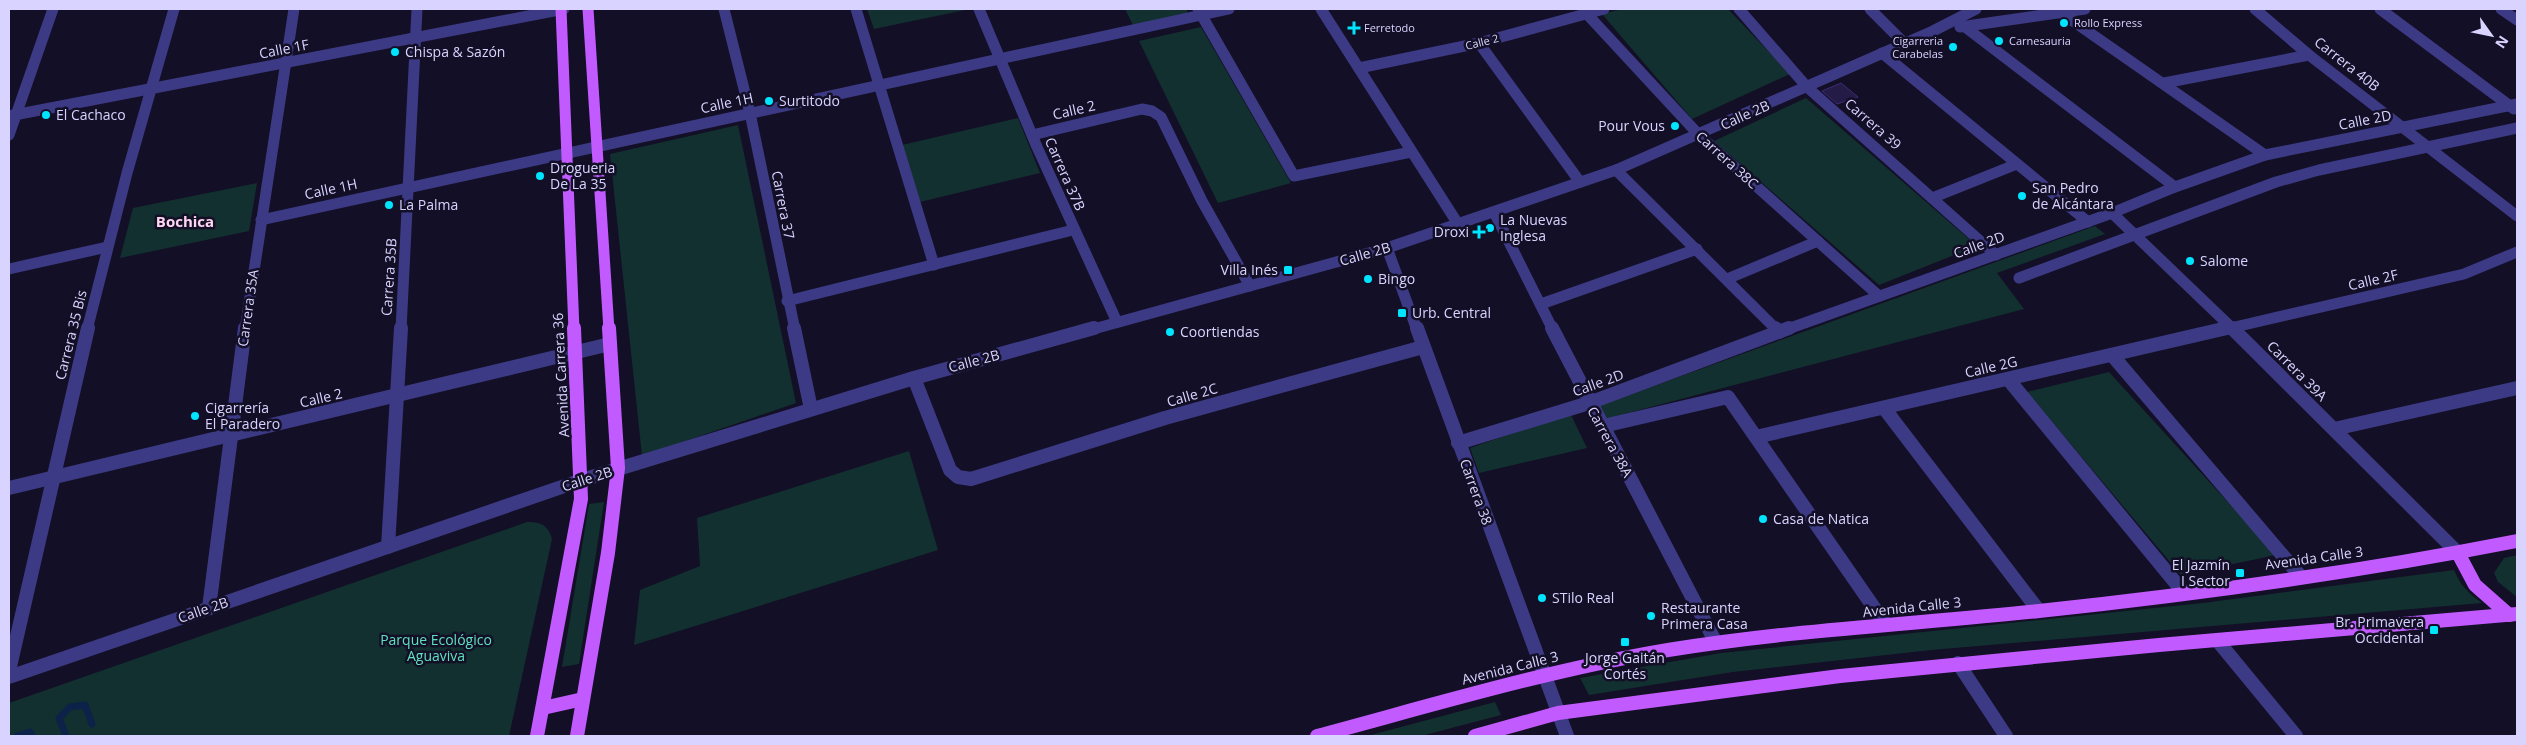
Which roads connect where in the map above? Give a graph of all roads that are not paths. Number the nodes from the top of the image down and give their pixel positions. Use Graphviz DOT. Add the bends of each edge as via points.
graph roads {
  1 [pos="53,9"];
  2 [pos="174,9"];
  3 [pos="294,9"];
  4 [pos="418,9"];
  5 [pos="562,9"];
  6 [pos="588,9"];
  7 [pos="724,9"];
  8 [pos="856,9"];
  9 [pos="980,9"];
  10 [pos="1229,9"];
  11 [pos="1320,9"];
  12 [pos="1604,9"];
  13 [pos="1739,9"];
  14 [pos="1870,9"];
  15 [pos="1976,9"];
  16 [pos="2085,9"];
  17 [pos="2255,9"];
  18 [pos="2380,9"];
  19 [pos="2501,9"];
  20 [pos="1200,12"];
  21 [pos="2060,12"];
  22 [pos="1586,14"];
  23 [pos="2517,20"];
  24 [pos="1965,26"];
  25 [pos="1933,31"];
  26 [pos="415,38"];
  27 [pos="1480,43"];
  28 [pos="1904,43"];
  29 [pos="1882,53"];
  30 [pos="2310,55"];
  31 [pos="1000,58"];
  32 [pos="285,63"];
  33 [pos="1360,68"];
  34 [pos="2164,83"];
  35 [pos="878,85"];
  36 [pos="1807,87"];
  37 [pos="150,89"];
  38 [pos="2515,107"];
  39 [pos="750,113"];
  40 [pos="13,116"];
  41 [pos="2404,127"];
  42 [pos="2517,128"];
  43 [pos="9,135"];
  44 [pos="1032,135"];
  45 [pos="1699,135"];
  46 [pos="597,146"];
  47 [pos="2428,146"];
  48 [pos="1411,152"];
  49 [pos="567,153"];
  50 [pos="2265,155"];
  51 [pos="2018,164"];
  52 [pos="1616,170"];
  53 [pos="1580,182"];
  54 [pos="2175,186"];
  55 [pos="410,187"];
  56 [pos="1932,198"];
  57 [pos="1494,212"];
  58 [pos="2112,213"];
  59 [pos="2517,216"];
  60 [pos="260,220"];
  61 [pos="2088,222"];
  62 [pos="1458,224"];
  63 [pos="1073,230"];
  64 [pos="2136,235"];
  65 [pos="1818,241"];
  66 [pos="108,247"];
  67 [pos="1387,248"];
  68 [pos="1697,249"];
  69 [pos="2517,252"];
  70 [pos="1996,255"];
  71 [pos="934,265"];
  72 [pos="9,269"];
  73 [pos="2019,278"];
  74 [pos="1727,279"];
  75 [pos="1250,286"];
  76 [pos="1879,296"];
  77 [pos="787,301"];
  78 [pos="1541,304"];
  79 [pos="1117,322"];
  80 [pos="2233,329"];
  81 [pos="1779,332"];
  82 [pos="610,344"];
  83 [pos="1423,347"];
  84 [pos="576,352"];
  85 [pos="2112,354"];
  86 [pos="914,378"];
  87 [pos="2008,379"];
  88 [pos="2517,388"];
  89 [pos="397,395"];
  90 [pos="1589,403"];
  91 [pos="1884,408"];
  92 [pos="811,409"];
  93 [pos="1603,426"];
  94 [pos="2334,429"];
  95 [pos="229,435"];
  96 [pos="1756,437"];
  97 [pos="1458,443"];
  98 [pos="618,468"];
  99 [pos="52,477"];
  100 [pos="582,480"];
  101 [pos="9,488"];
  102 [pos="2517,541"];
  103 [pos="388,546"];
  104 [pos="2458,553"];
  105 [pos="2300,577"];
  106 [pos="2184,593"];
  107 [pos="209,608"];
  108 [pos="2039,610"];
  109 [pos="2513,614"];
  110 [pos="1886,625"];
  111 [pos="2216,640"];
  112 [pos="1716,643"];
  113 [pos="1958,663"];
  114 [pos="9,671"];
  115 [pos="1544,675"];
  116 [pos="9,677"];
  117 [pos="584,699"];
  118 [pos="542,708"];
  119 [pos="1558,713"];
  120 [pos="537,736"];
  121 [pos="577,736"];
  122 [pos="1317,736"];
  123 [pos="1475,736"];
  124 [pos="1567,736"];
  125 [pos="2006,736"];
  126 [pos="2296,736"];
  1 -- 40 [label="street"];
  2 -- 37 [label="street, Carrera 35 Bis"];
  3 -- 32 [label="street, Carrera 35A"];
  4 -- 26 [label="street, Carrera 35B"];
  5 -- 26 [label="street, Calle 1F"];
  5 -- 49 [label="main road, Avenida Carrera 36"];
  6 -- 46 [label="main road"];
  7 -- 39 [label="street, Carrera 37"];
  8 -- 35 [label="street"];
  9 -- 31 [label="street, Carrera 37B"];
  10 -- 20 [label="street, Calle 1H"];
  11 -- 33 [label="street"];
  12 -- 22 [label="street, Calle 2"];
  13 -- 36 [label="street, Carrera 39"];
  14 -- 28 [label="street"];
  15 -- 25 [label="street, Calle 2B"];
  16 -- 21 [label="street, Calle 2B"];
  17 -- 30 [label="street, Carrera 40B"];
  18 -- 38 [label="street"];
  19 -- 23 [label="street"];
  20 -- 31 [label="street, Calle 1H"];
  20 -- 48 [label="street" via="1294,176"];
  21 -- 24 [label="street, Calle 2B"];
  21 -- 34 [label="street"];
  22 -- 27 [label="street, Calle 2"];
  22 -- 45 [label="street, Carrera 38C"];
  24 -- 25 [label="street, Calle 2B"];
  24 -- 54 [label="street"];
  25 -- 28 [label="street, Calle 2B"];
  26 -- 32 [label="street, Calle 1F"];
  26 -- 55 [label="street, Carrera 35B"];
  27 -- 33 [label="street, Calle 2"];
  27 -- 53 [label="street"];
  28 -- 29 [label="street, Calle 2B"];
  29 -- 36 [label="street, Calle 2B"];
  29 -- 51 [label="street"];
  30 -- 34 [label="street"];
  30 -- 41 [label="street, Carrera 40B"];
  31 -- 35 [label="street, Calle 1H"];
  31 -- 44 [label="street, Carrera 37B"];
  32 -- 37 [label="street, Calle 1F"];
  32 -- 60 [label="street, Carrera 35A"];
  33 -- 48 [label="street"];
  34 -- 50 [label="street"];
  35 -- 39 [label="street, Calle 1H"];
  35 -- 71 [label="street"];
  36 -- 45 [label="street, Calle 2B"];
  36 -- 56 [label="street, Carrera 39"];
  37 -- 40 [label="street, Calle 1F"];
  37 -- 66 [label="street, Carrera 35 Bis"];
  38 -- 41 [label="street, Calle 2D"];
  39 -- 46 [label="street, Calle 1H"];
  39 -- 77 [label="street, Carrera 37"];
  40 -- 43 [label="street"];
  41 -- 47 [label="street, Carrera 40B"];
  41 -- 50 [label="street, Calle 2D"];
  42 -- 47 [label="street"];
  44 -- 63 [label="street, Carrera 37B"];
  44 -- 75 [label="street, Calle 2" via="1142,109 1161,117 1202,201"];
  45 -- 52 [label="street, Calle 2B"];
  45 -- 65 [label="street, Carrera 38C"];
  46 -- 49 [label="street, Calle 1H"];
  46 -- 82 [label="main road"];
  47 -- 59 [label="street, Carrera 40B"];
  47 -- 64 [label="street" via="2276,182"];
  48 -- 62 [label="street"];
  49 -- 55 [label="street, Calle 1H"];
  49 -- 84 [label="main road, Avenida Carrera 36"];
  50 -- 54 [label="street, Calle 2D"];
  51 -- 56 [label="street"];
  51 -- 61 [label="street"];
  52 -- 53 [label="street, Calle 2B"];
  52 -- 68 [label="street"];
  53 -- 57 [label="street, Calle 2B"];
  54 -- 58 [label="street, Calle 2D"];
  55 -- 60 [label="street, Calle 1H"];
  55 -- 89 [label="street, Carrera 35B"];
  56 -- 70 [label="street, Carrera 39"];
  57 -- 62 [label="street, Calle 2B"];
  57 -- 78 [label="street, Carrera 38A"];
  58 -- 61 [label="street, Calle 2D"];
  58 -- 64 [label="street, Carrera 39A"];
  60 -- 95 [label="street, Carrera 35A"];
  61 -- 70 [label="street, Calle 2D"];
  62 -- 67 [label="street, Calle 2B"];
  63 -- 71 [label="street"];
  63 -- 79 [label="street, Carrera 37B"];
  64 -- 73 [label="street"];
  64 -- 80 [label="street, Carrera 39A"];
  65 -- 74 [label="street"];
  65 -- 76 [label="street, Carrera 38C"];
  66 -- 72 [label="street"];
  66 -- 99 [label="street, Carrera 35 Bis"];
  67 -- 75 [label="street, Calle 2B"];
  67 -- 83 [label="street, Carrera 38"];
  68 -- 74 [label="street"];
  68 -- 78 [label="street"];
  69 -- 80 [label="street, Calle 2F" via="2464,274"];
  70 -- 76 [label="street, Calle 2D"];
  71 -- 77 [label="street"];
  74 -- 81 [label="street"];
  75 -- 79 [label="street, Calle 2B"];
  76 -- 81 [label="street, Calle 2D"];
  77 -- 92 [label="street, Carrera 37"];
  78 -- 90 [label="street, Carrera 38A"];
  79 -- 86 [label="street, Calle 2B"];
  80 -- 85 [label="street, Calle 2G"];
  80 -- 94 [label="street, Carrera 39A"];
  81 -- 90 [label="street, Calle 2D"];
  82 -- 84 [label="street, Calle 2"];
  82 -- 98 [label="main road"];
  83 -- 86 [label="street, Calle 2C" via="1165,418 970,479 958,477 950,470"];
  83 -- 97 [label="street, Carrera 38"];
  84 -- 89 [label="street, Calle 2"];
  84 -- 100 [label="main road, Avenida Carrera 36"];
  85 -- 87 [label="street, Calle 2G"];
  85 -- 105 [label="street"];
  86 -- 92 [label="street, Calle 2B"];
  87 -- 91 [label="street, Calle 2G"];
  87 -- 106 [label="street"];
  88 -- 94 [label="street"];
  89 -- 95 [label="street, Calle 2"];
  89 -- 103 [label="street, Carrera 35B"];
  90 -- 93 [label="street, Carrera 38A"];
  90 -- 97 [label="street, Calle 2D"];
  91 -- 96 [label="street, Calle 2G"];
  91 -- 108 [label="street"];
  92 -- 98 [label="street, Calle 2B"];
  93 -- 96 [label="street" via="1728,397"];
  93 -- 112 [label="street, Carrera 38A"];
  94 -- 104 [label="street, Carrera 39A"];
  95 -- 99 [label="street, Calle 2"];
  95 -- 107 [label="street, Carrera 35A"];
  96 -- 110 [label="street"];
  97 -- 115 [label="street, Carrera 38"];
  98 -- 100 [label="street, Calle 2B"];
  98 -- 117 [label="main road"];
  99 -- 101 [label="street, Calle 2"];
  99 -- 114 [label="street, Carrera 35 Bis"];
  100 -- 103 [label="street, Calle 2B"];
  100 -- 118 [label="main road, Avenida Carrera 36" via="579,512"];
  102 -- 104 [label="main road, Avenida Calle 3"];
  103 -- 107 [label="street, Calle 2B"];
  104 -- 105 [label="main road, Avenida Calle 3"];
  104 -- 109 [label="main road" via="2474,585"];
  105 -- 106 [label="main road, Avenida Calle 3"];
  106 -- 108 [label="main road, Avenida Calle 3"];
  107 -- 116 [label="street, Calle 2B"];
  108 -- 110 [label="main road, Avenida Calle 3"];
  109 -- 111 [label="main road"];
  110 -- 112 [label="main road, Avenida Calle 3"];
  111 -- 113 [label="main road"];
  111 -- 126 [label="street"];
  112 -- 115 [label="main road, Avenida Calle 3"];
  113 -- 119 [label="main road" via="1684,694"];
  113 -- 125 [label="street"];
  115 -- 119 [label="street, Carrera 38"];
  115 -- 122 [label="main road, Avenida Calle 3"];
  117 -- 118 [label="main road"];
  117 -- 121 [label="main road"];
  118 -- 120 [label="main road, Avenida Carrera 36"];
  119 -- 123 [label="main road"];
  119 -- 124 [label="street, Carrera 38"];
}
